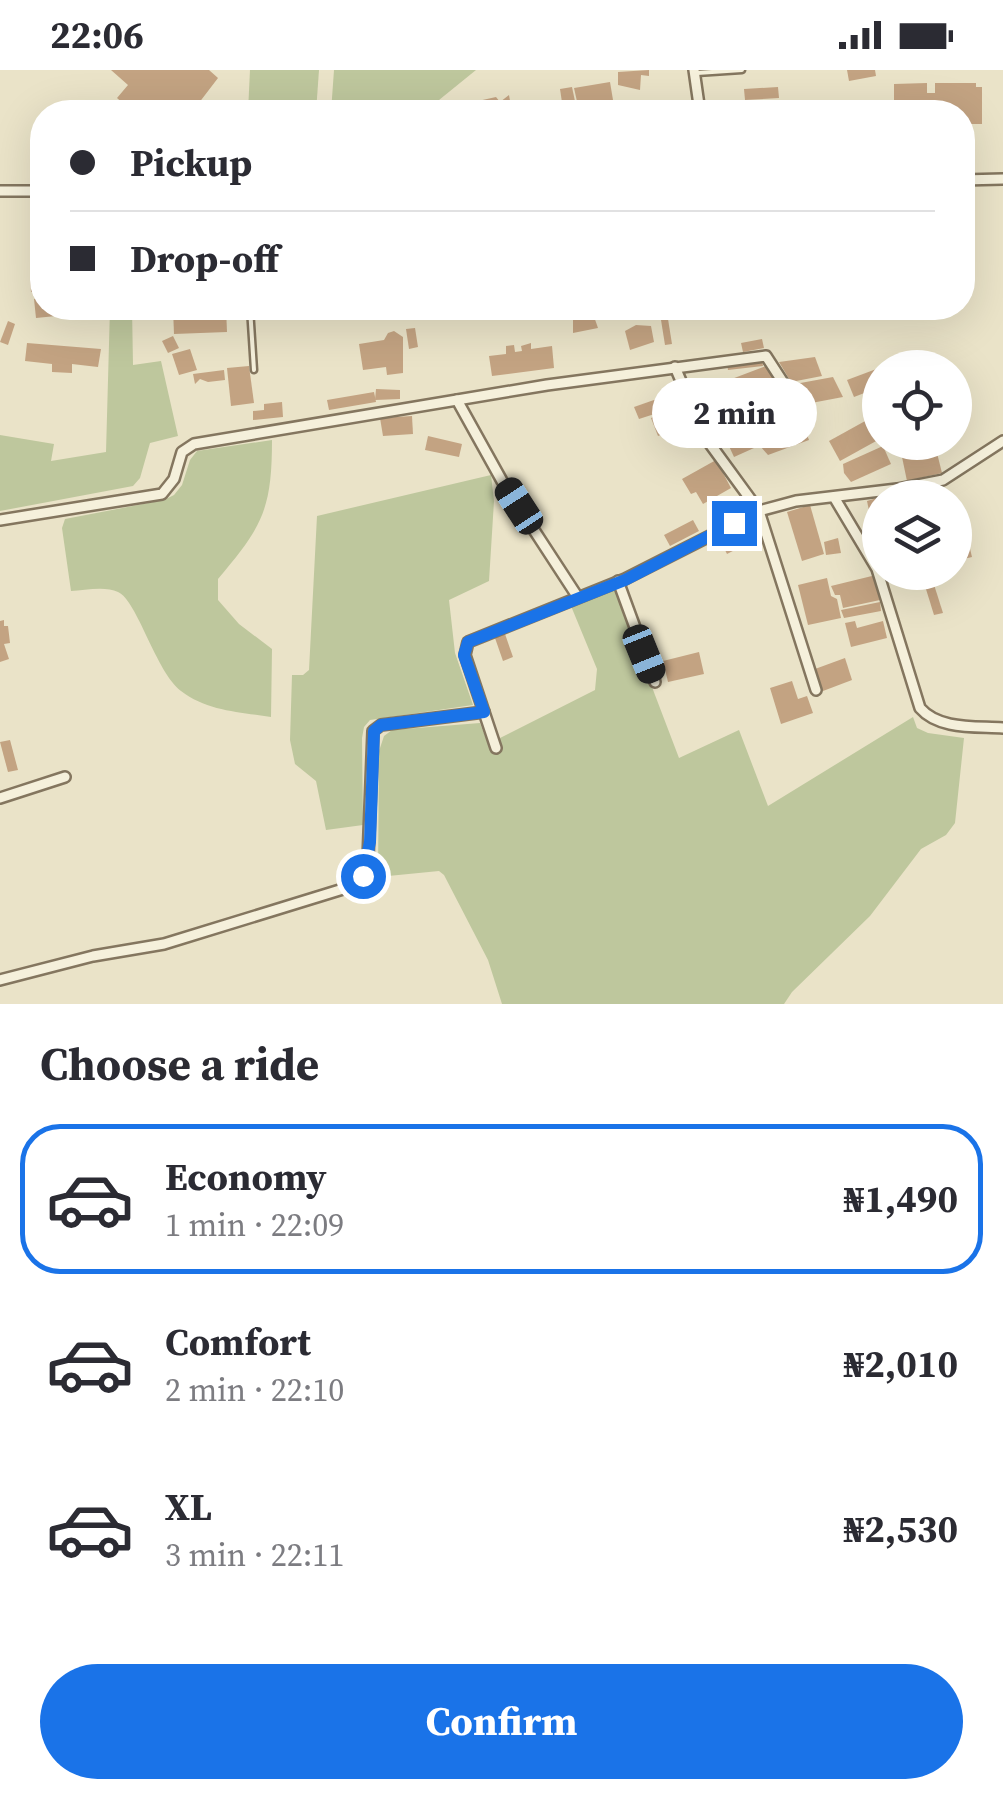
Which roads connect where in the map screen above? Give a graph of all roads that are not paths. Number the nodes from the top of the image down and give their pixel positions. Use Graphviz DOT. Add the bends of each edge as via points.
graph roads {
  1 [pos="742,70"];
  2 [pos="724,71"];
  3 [pos="694,72"];
  4 [pos="698,100"];
  5 [pos="975,180"];
  6 [pos="1003,180"];
  7 [pos="0,191"];
  8 [pos="30,191"];
  9 [pos="251,320"];
  10 [pos="675,367"];
  11 [pos="254,370"];
  12 [pos="457,400"];
  13 [pos="799,407"];
  14 [pos="1003,440"];
  15 [pos="834,498"];
  16 [pos="759,512"];
  17 [pos="0,520"];
  18 [pos="618,581"];
  19 [pos="577,596"];
  20 [pos="655,682"];
  21 [pos="816,690"];
  22 [pos="484,712"];
  23 [pos="1003,728"];
  24 [pos="496,748"];
  25 [pos="65,777"];
  26 [pos="0,798"];
  27 [pos="0,980"];
  1 -- 2 [label="lane"];
  2 -- 3 [label="lane"];
  3 -- 4 [label="street"];
  5 -- 6 [label="street"];
  7 -- 8 [label="street"];
  9 -- 11 [label="lane"];
  10 -- 12 [label="street"];
  10 -- 13 [label="street" via="766,356"];
  10 -- 16 [label="street" via="705,437"];
  12 -- 17 [label="street" via="194,444 182,452 162,494"];
  12 -- 19 [label="street"];
  14 -- 15 [label="street" via="943,480"];
  15 -- 16 [label="street"];
  15 -- 23 [label="street" via="877,570 920,708 943,723"];
  16 -- 18 [label="street"];
  16 -- 21 [label="street"];
  18 -- 19 [label="street"];
  18 -- 20 [label="street"];
  19 -- 22 [label="street" via="468,642 464,655"];
  22 -- 24 [label="street"];
  22 -- 27 [label="street" via="374,731 368,858 356,885 164,944"];
  25 -- 26 [label="street"];
}
